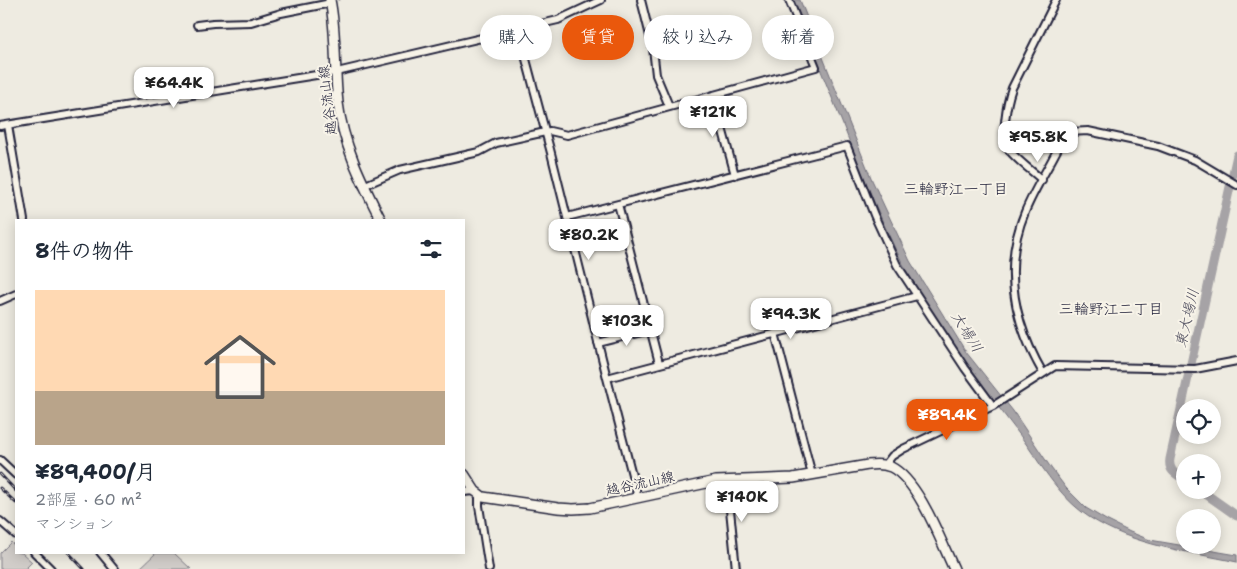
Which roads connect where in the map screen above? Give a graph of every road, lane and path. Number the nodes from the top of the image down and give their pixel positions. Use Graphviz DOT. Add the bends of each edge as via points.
graph roads {
  1 [pos="601,0"];
  2 [pos="641,0"];
  3 [pos="789,0"];
  4 [pos="1056,0"];
  5 [pos="331,1"];
  6 [pos="552,21"];
  7 [pos="197,25"];
  8 [pos="480,38"];
  9 [pos="526,60"];
  10 [pos="336,72"];
  11 [pos="712,94"];
  12 [pos="669,106"];
  13 [pos="8,125"];
  14 [pos="0,126"];
  15 [pos="545,132"];
  16 [pos="734,175"];
  17 [pos="1042,180"];
  18 [pos="1233,183"];
  19 [pos="363,186"];
  20 [pos="618,204"];
  21 [pos="567,217"];
  22 [pos="24,219"];
  23 [pos="380,219"];
  24 [pos="15,294"];
  25 [pos="917,296"];
  26 [pos="0,301"];
  27 [pos="650,330"];
  28 [pos="775,333"];
  29 [pos="598,343"];
  30 [pos="1237,361"];
  31 [pos="659,363"];
  32 [pos="1043,373"];
  33 [pos="607,378"];
  34 [pos="994,406"];
  35 [pos="0,460"];
  36 [pos="885,465"];
  37 [pos="15,474"];
  38 [pos="465,475"];
  39 [pos="812,475"];
  40 [pos="727,480"];
  41 [pos="465,492"];
  42 [pos="477,493"];
  43 [pos="638,498"];
  44 [pos="2,524"];
  45 [pos="15,534"];
  46 [pos="36,554"];
  47 [pos="102,554"];
  48 [pos="52,569"];
  49 [pos="114,569"];
  50 [pos="489,569"];
  51 [pos="736,569"];
  52 [pos="954,569"];
  1 -- 6 [label="street"];
  2 -- 12 [label="street" via="656,75"];
  3 -- 11 [label="street" via="816,68"];
  4 -- 17 [label="street" via="1007,101 1008,149"];
  5 -- 7 [label="street" via="251,22"];
  5 -- 10 [label="main road, 越谷流山線"];
  8 -- 10 [label="street"];
  9 -- 15 [label="street"];
  10 -- 13 [label="street"];
  10 -- 19 [label="main road, 越谷流山線" via="345,138"];
  11 -- 12 [label="street"];
  11 -- 16 [label="street"];
  12 -- 15 [label="street" via="567,135"];
  13 -- 14 [label="street"];
  13 -- 22 [label="street"];
  15 -- 19 [label="street" via="496,143 480,152 400,170"];
  15 -- 21 [label="street"];
  16 -- 20 [label="street"];
  16 -- 25 [label="street" via="847,146 897,265"];
  17 -- 18 [label="street" via="1065,134 1082,130 1158,146 1195,160"];
  17 -- 32 [label="street" via="1019,228 1012,282 1024,336"];
  19 -- 23 [label="main road, 越谷流山線"];
  20 -- 21 [label="street"];
  20 -- 27 [label="street"];
  21 -- 29 [label="street"];
  24 -- 26 [label="street"];
  25 -- 28 [label="street"];
  25 -- 34 [label="street"];
  27 -- 29 [label="street"];
  27 -- 31 [label="street"];
  28 -- 31 [label="street"];
  28 -- 39 [label="street"];
  29 -- 33 [label="street"];
  30 -- 32 [label="street" via="1189,368 1055,366"];
  31 -- 33 [label="street"];
  32 -- 34 [label="street"];
  33 -- 43 [label="street"];
  34 -- 36 [label="street" via="903,449"];
  35 -- 37 [label="street"];
  36 -- 39 [label="main road, 越谷流山線"];
  36 -- 52 [label="main road" via="896,470 916,492"];
  38 -- 42 [label="main road"];
  39 -- 40 [label="main road, 越谷流山線"];
  40 -- 43 [label="main road, 越谷流山線"];
  40 -- 51 [label="street"];
  41 -- 42 [label="street"];
  42 -- 43 [label="main road, 越谷流山線" via="573,509"];
  42 -- 50 [label="street"];
  44 -- 45 [label="street"];
  46 -- 48 [label="street"];
  47 -- 49 [label="street"];
}
